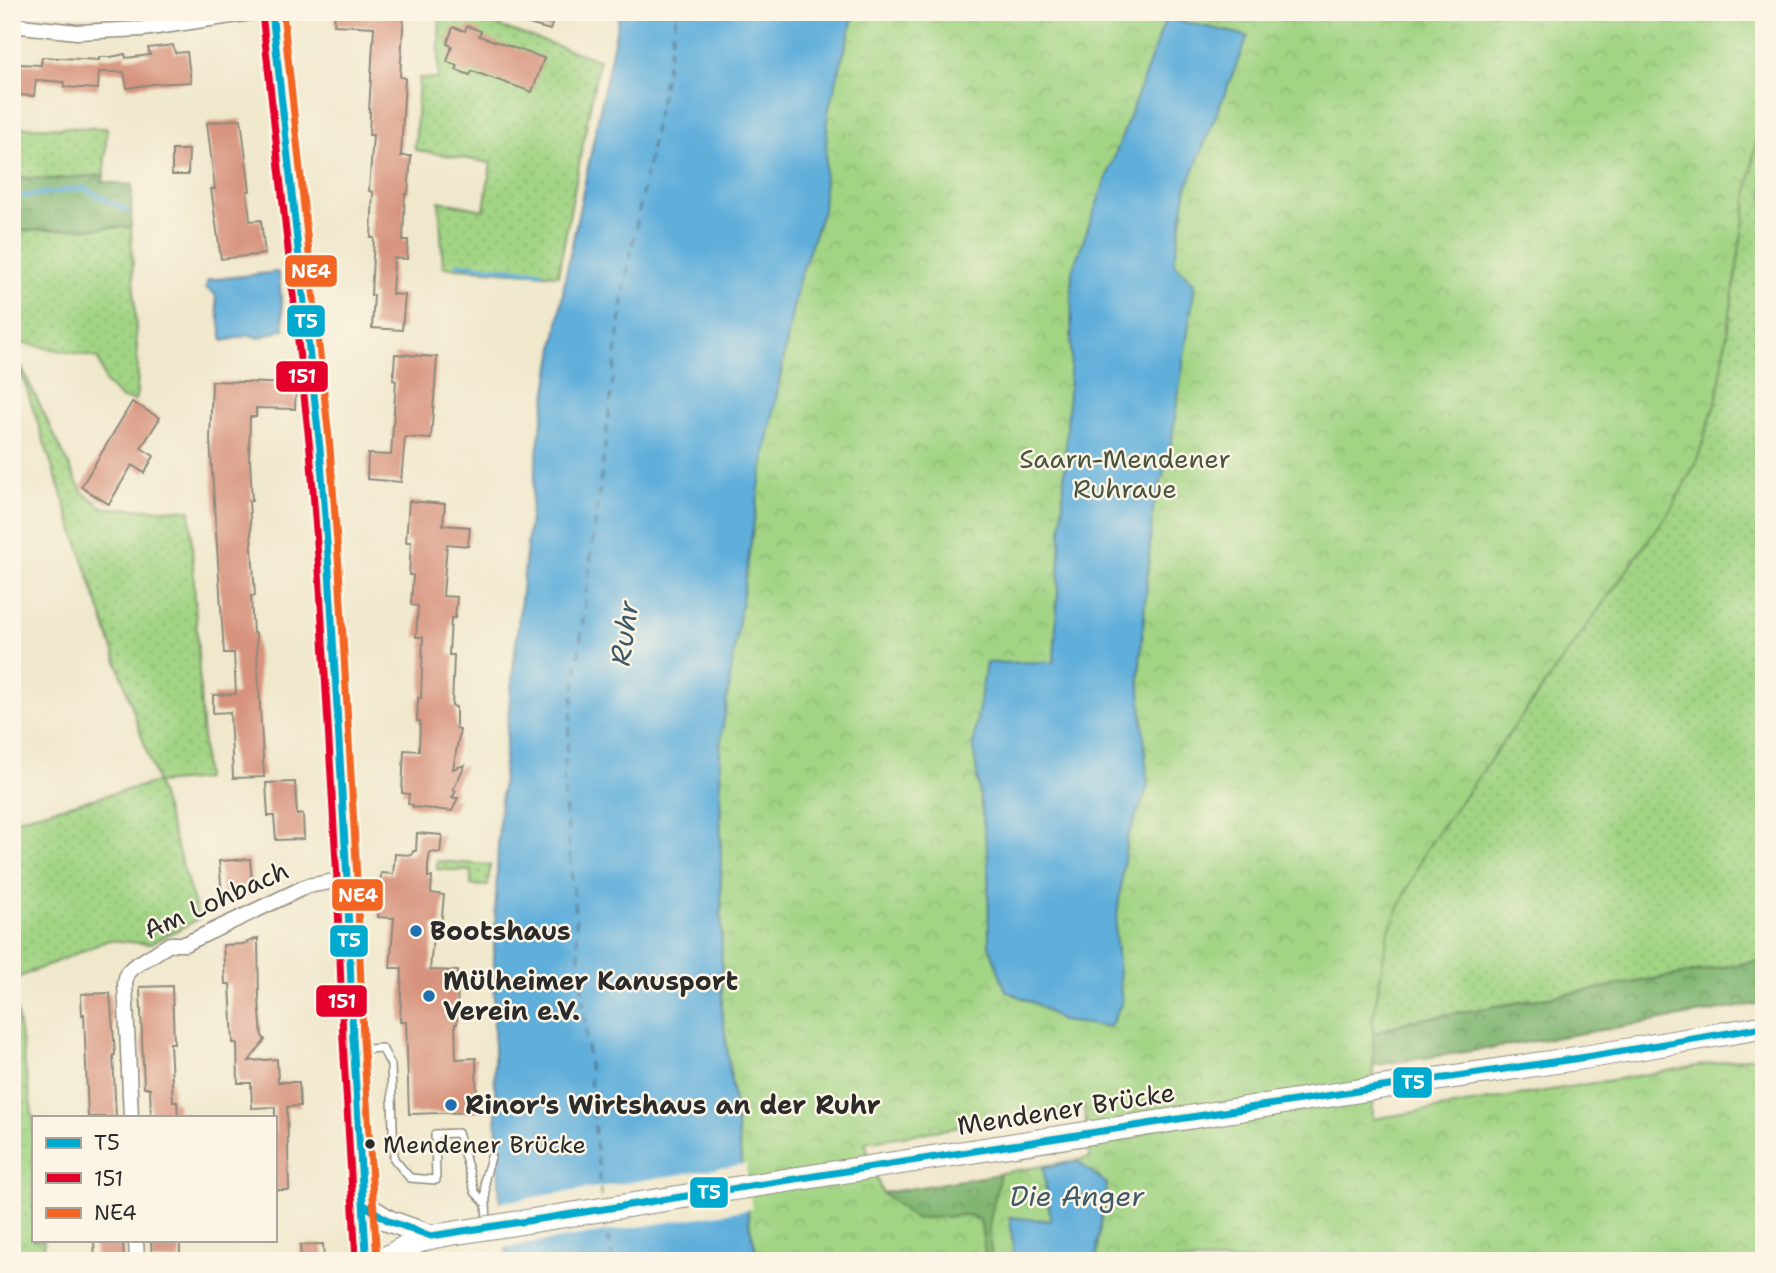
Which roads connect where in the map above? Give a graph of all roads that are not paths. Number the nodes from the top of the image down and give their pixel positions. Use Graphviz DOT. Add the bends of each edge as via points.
graph roads {
  1 [pos="258,12"];
  2 [pos="272,12"];
  3 [pos="12,25"];
  4 [pos="347,879"];
  5 [pos="1764,1027"];
  6 [pos="354,1050"];
  7 [pos="131,1116"];
  8 [pos="491,1157"];
  9 [pos="486,1204"];
  10 [pos="364,1205"];
  11 [pos="488,1233"];
  12 [pos="436,1236"];
  13 [pos="136,1242"];
  14 [pos="137,1261"];
  15 [pos="367,1261"];
  16 [pos="382,1261"];
  1 -- 3 [label="street" via="143,29 77,32"];
  2 -- 4 [label="main road" via="320,449"];
  4 -- 6 [label="main road"];
  4 -- 7 [label="street, Am Lohbach" via="307,886 185,944 170,944 127,973"];
  5 -- 12 [label="main road, Mendener Brücke, bridge"];
  6 -- 9 [label="lane" via="382,1048 391,1065 394,1159 410,1178 436,1180 435,1134 458,1133 475,1192"];
  6 -- 10 [label="main road"];
  8 -- 9 [label="lane" via="485,1178"];
  9 -- 11 [label="lane"];
  10 -- 12 [label="main road" via="389,1221"];
  10 -- 15 [label="main road"];
  12 -- 16 [label="main road, Mendener Brücke" via="406,1246"];
  13 -- 14 [label="street"];
}
